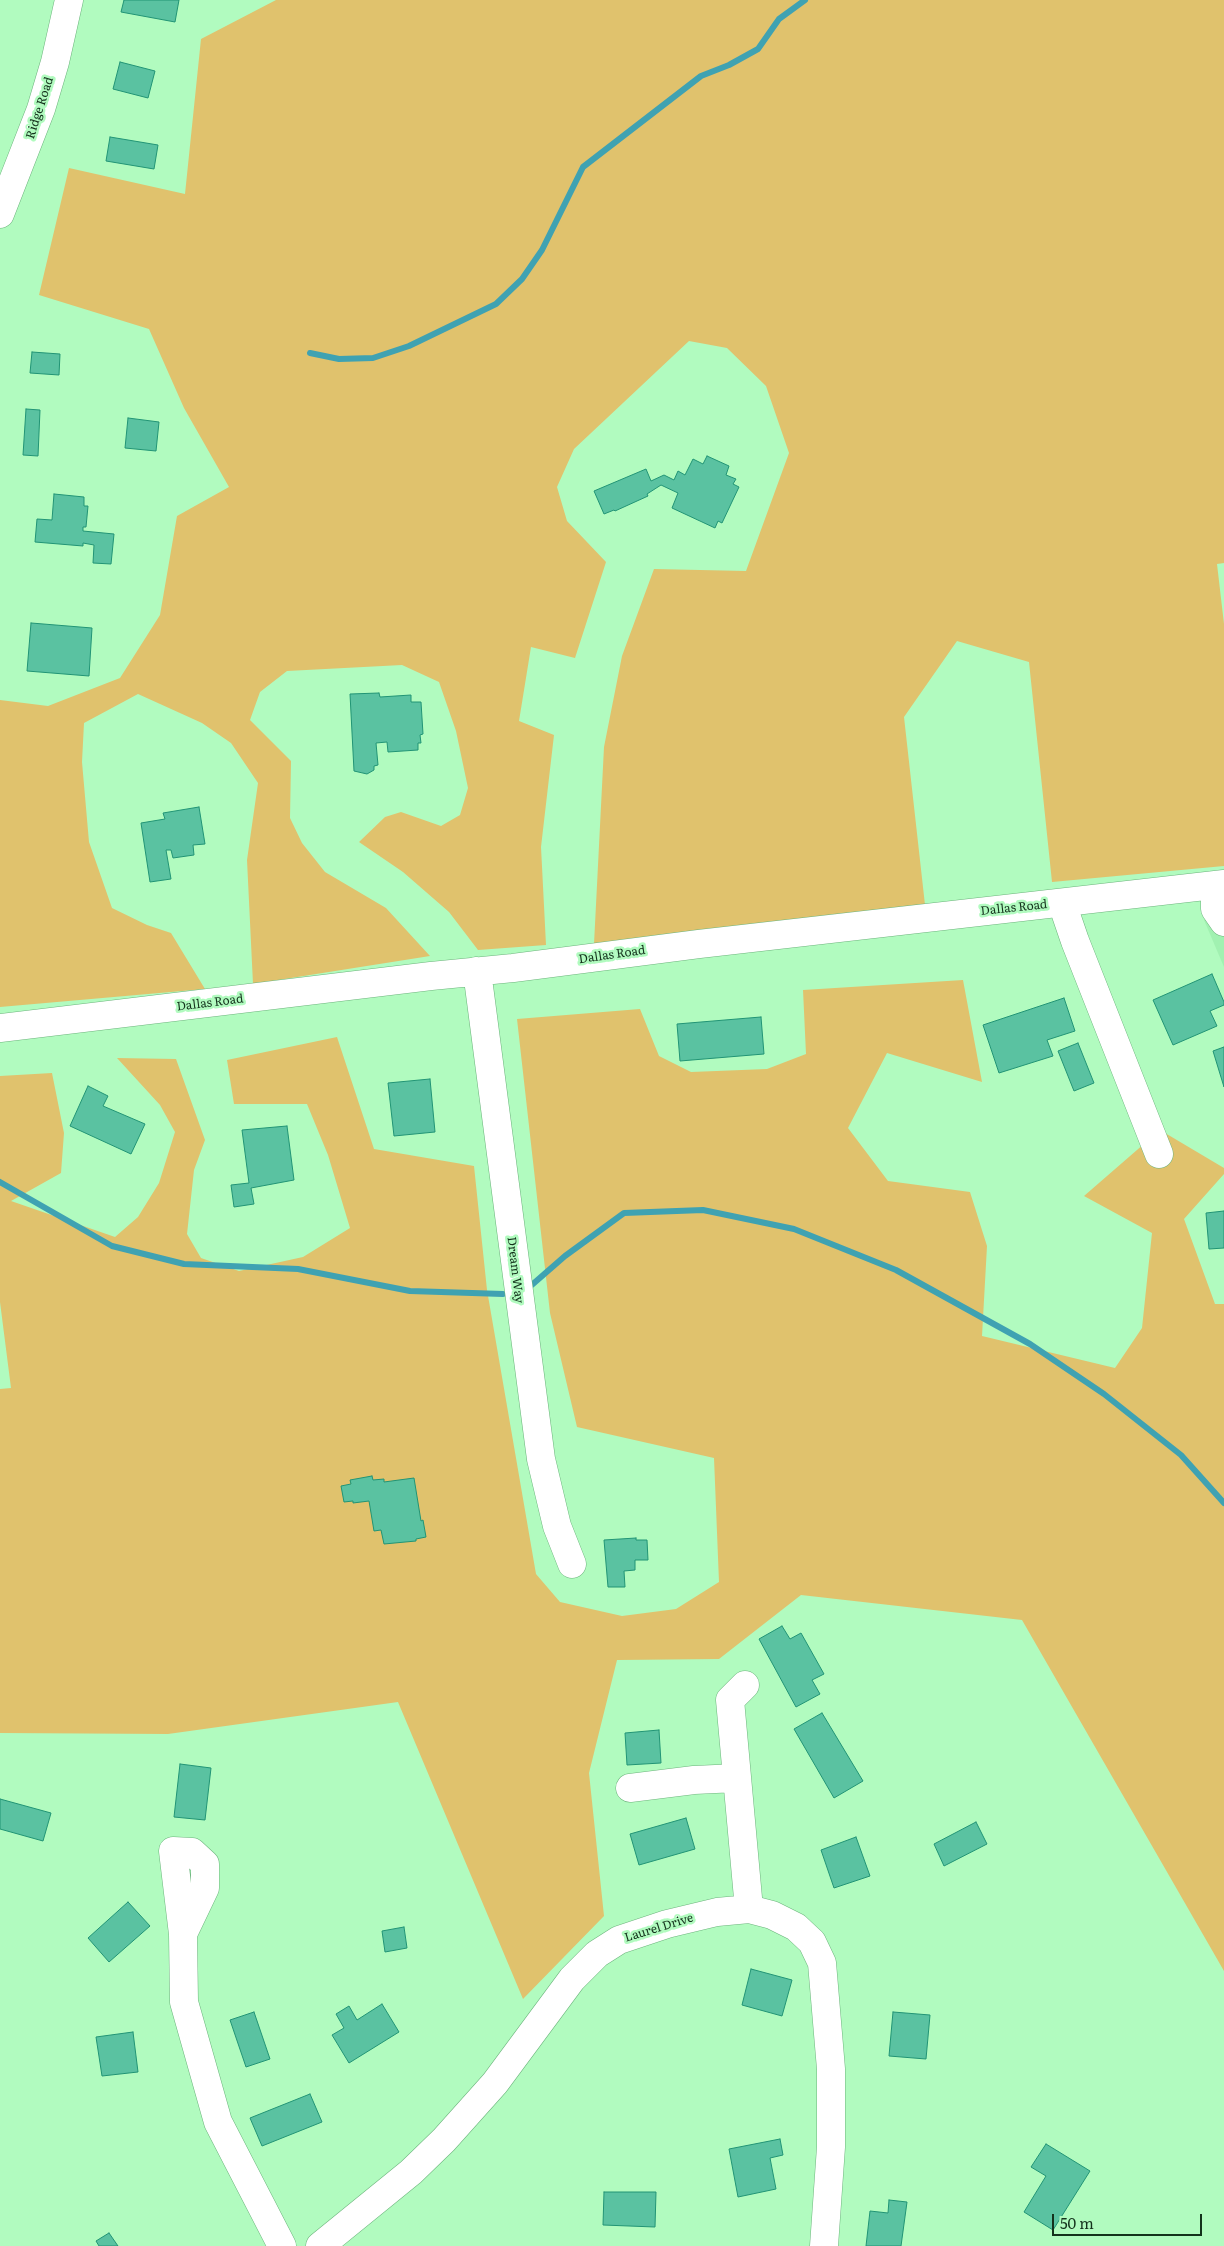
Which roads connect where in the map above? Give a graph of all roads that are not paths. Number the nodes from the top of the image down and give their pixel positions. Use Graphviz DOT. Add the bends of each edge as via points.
graph roads {
  1 [pos="70,0"];
  2 [pos="0,214"];
  3 [pos="1219,885"];
  4 [pos="1062,903"];
  5 [pos="1224,922"];
  6 [pos="477,972"];
  7 [pos="0,1028"];
  8 [pos="1159,1154"];
  9 [pos="572,1564"];
  10 [pos="745,1685"];
  11 [pos="737,1778"];
  12 [pos="630,1788"];
  13 [pos="749,1909"];
  14 [pos="183,1934"];
  15 [pos="282,2246"];
  16 [pos="320,2246"];
  17 [pos="824,2246"];
  1 -- 2 [label="street, Ridge Road" via="41,109"];
  3 -- 4 [label="street, Dallas Road"];
  3 -- 5 [label="street" via="1216,909"];
  4 -- 6 [label="street, Dallas Road"];
  4 -- 8 [label="street" via="1074,941"];
  6 -- 7 [label="street, Dallas Road"];
  6 -- 9 [label="street, Dream Way" via="540,1459 557,1526"];
  10 -- 11 [label="street" via="730,1700"];
  11 -- 12 [label="street"];
  11 -- 13 [label="street"];
  13 -- 16 [label="street, Laurel Drive" via="717,1912 660,1926 619,1940 597,1954 572,1979 495,2083 444,2140 411,2172"];
  13 -- 17 [label="street, Laurel Drive" via="772,1915 796,1927 812,1942 822,1963 831,2069 831,2147"];
  14 -- 15 [label="street" via="184,2002 218,2122"];
}
